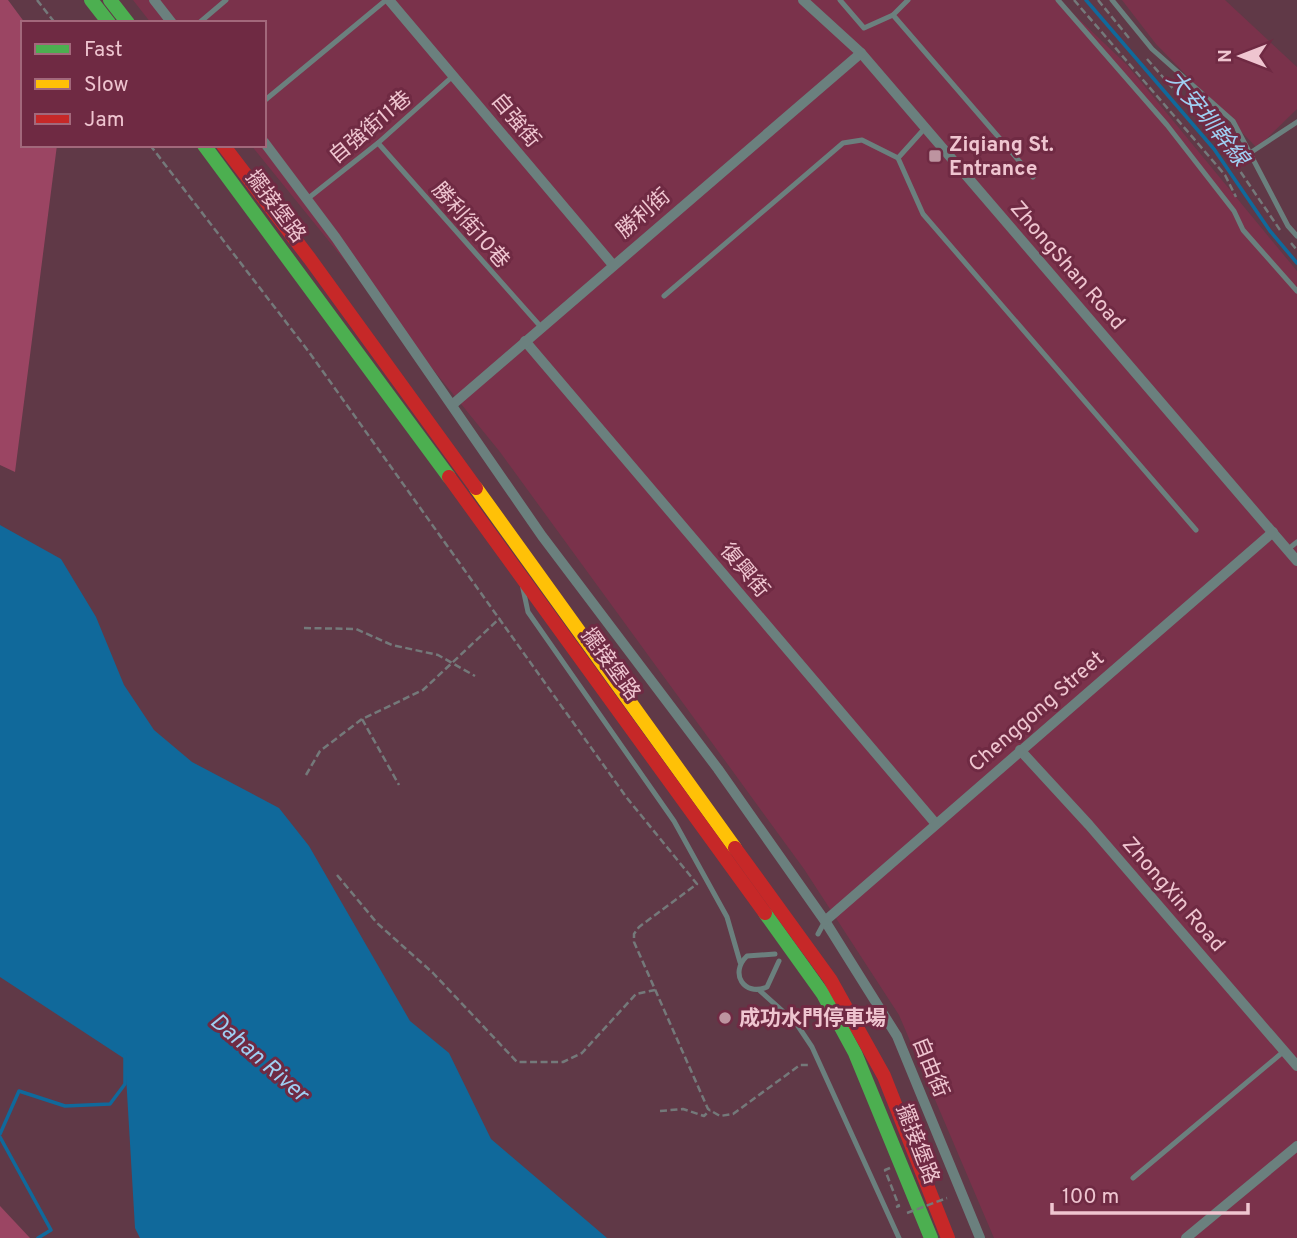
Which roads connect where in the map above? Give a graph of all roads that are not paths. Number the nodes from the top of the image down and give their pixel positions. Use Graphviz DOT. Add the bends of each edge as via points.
graph roads {
  1 [pos="91,0"];
  2 [pos="110,0"];
  3 [pos="154,0"];
  4 [pos="226,0"];
  5 [pos="387,0"];
  6 [pos="803,0"];
  7 [pos="840,0"];
  8 [pos="908,0"];
  9 [pos="1058,0"];
  10 [pos="1112,0"];
  11 [pos="893,15"];
  12 [pos="107,21"];
  13 [pos="126,21"];
  14 [pos="170,21"];
  15 [pos="201,21"];
  16 [pos="861,53"];
  17 [pos="454,76"];
  18 [pos="266,99"];
  19 [pos="1297,122"];
  20 [pos="925,128"];
  21 [pos="378,143"];
  22 [pos="266,145"];
  23 [pos="206,147"];
  24 [pos="225,147"];
  25 [pos="1250,153"];
  26 [pos="898,158"];
  27 [pos="1033,177"];
  28 [pos="306,200"];
  29 [pos="1297,236"];
  30 [pos="613,265"];
  31 [pos="1297,290"];
  32 [pos="664,296"];
  33 [pos="541,327"];
  34 [pos="525,341"];
  35 [pos="452,405"];
  36 [pos="1196,530"];
  37 [pos="1272,532"];
  38 [pos="1297,542"];
  39 [pos="1287,550"];
  40 [pos="1297,561"];
  41 [pos="520,574"];
  42 [pos="1020,750"];
  43 [pos="936,824"];
  44 [pos="825,921"];
  45 [pos="813,928"];
  46 [pos="818,934"];
  47 [pos="775,954"];
  48 [pos="779,961"];
  49 [pos="740,962"];
  50 [pos="759,990"];
  51 [pos="1284,1051"];
  52 [pos="1297,1066"];
  53 [pos="1297,1146"];
  54 [pos="1133,1178"];
  55 [pos="899,1238"];
  56 [pos="931,1238"];
  57 [pos="947,1238"];
  58 [pos="981,1238"];
  59 [pos="1186,1238"];
  1 -- 12 [label="street"];
  2 -- 13 [label="street"];
  3 -- 14 [label="street"];
  4 -- 15 [label="lane"];
  5 -- 17 [label="street, 自強街"];
  5 -- 18 [label="lane"];
  6 -- 16 [label="street, ZhongShan Road"];
  7 -- 11 [label="lane" via="864,28"];
  8 -- 11 [label="lane"];
  9 -- 31 [label="lane" via="1167,125 1228,203 1243,230"];
  10 -- 25 [label="lane" via="1152,50 1233,121"];
  11 -- 27 [label="lane"];
  16 -- 20 [label="street, ZhongShan Road"];
  16 -- 30 [label="street, 勝利街"];
  17 -- 21 [label="lane, 自強街11巷"];
  17 -- 30 [label="street, 自強街"];
  19 -- 25 [label="lane"];
  20 -- 26 [label="lane"];
  20 -- 37 [label="street, ZhongShan Road"];
  21 -- 28 [label="lane, 自強街11巷"];
  21 -- 33 [label="lane, 勝利街10巷"];
  22 -- 28 [label="street, 自由街"];
  23 -- 41 [label="street, 擺接堡路"];
  24 -- 57 [label="street, 擺接堡路" via="830,979 884,1076"];
  25 -- 29 [label="lane"];
  26 -- 32 [label="lane" via="862,140 842,143"];
  26 -- 36 [label="lane" via="923,214"];
  28 -- 35 [label="street, 自由街"];
  30 -- 33 [label="street, 勝利街"];
  33 -- 34 [label="street, 勝利街"];
  34 -- 35 [label="street, 勝利街"];
  34 -- 43 [label="street, 復興街"];
  35 -- 44 [label="street, 自由街" via="542,536 718,769"];
  37 -- 39 [label="street, ZhongShan Road"];
  37 -- 42 [label="street, Chenggong Street"];
  38 -- 39 [label="lane"];
  39 -- 40 [label="street, ZhongShan Road"];
  41 -- 49 [label="lane" via="527,612 674,821 727,917"];
  41 -- 56 [label="street, 擺接堡路" via="848,1036 878,1099"];
  42 -- 43 [label="street, Chenggong Street"];
  42 -- 51 [label="street, ZhongXin Road"];
  43 -- 44 [label="street, Chenggong Street"];
  44 -- 45 [label="lane, Chenggong Street"];
  44 -- 46 [label="lane, Chenggong Street"];
  44 -- 58 [label="street, 自由街" via="897,1036"];
  47 -- 49 [label="lane" via="755,953"];
  48 -- 50 [label="lane" via="773,979"];
  49 -- 50 [label="lane" via="741,982 748,989"];
  50 -- 55 [label="lane" via="796,1023 812,1047"];
  51 -- 52 [label="street, ZhongXin Road"];
  51 -- 54 [label="lane"];
  53 -- 59 [label="street"];
}
